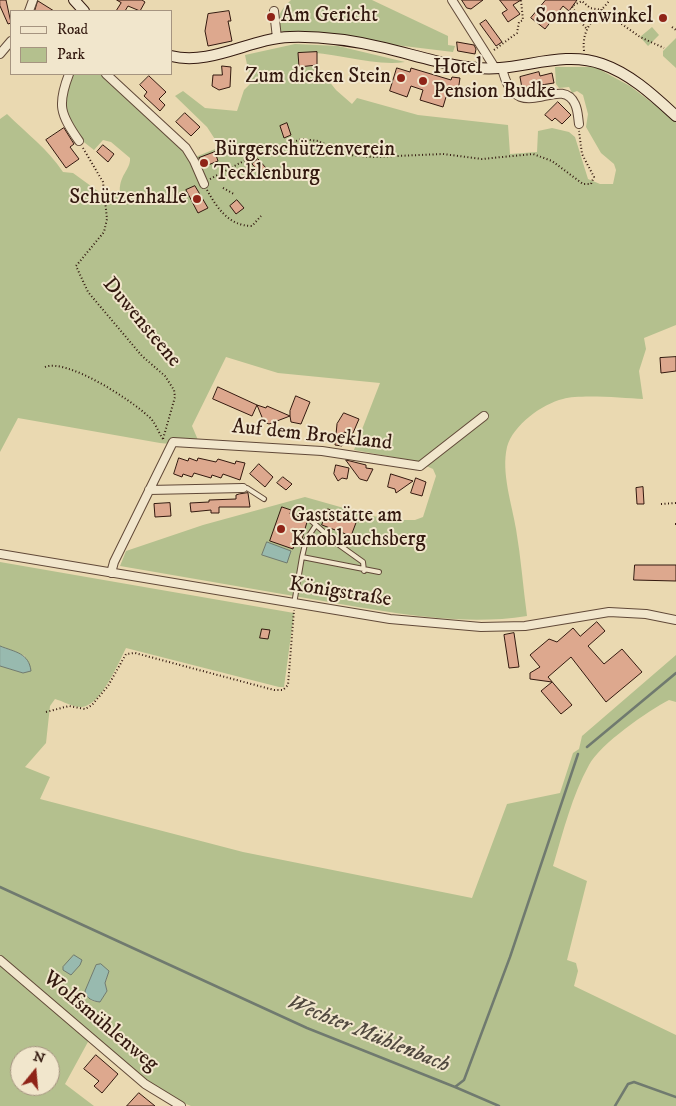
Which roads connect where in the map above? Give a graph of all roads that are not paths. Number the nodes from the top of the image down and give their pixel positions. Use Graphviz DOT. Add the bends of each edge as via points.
graph roads {
  1 [pos="74,0"];
  2 [pos="452,0"];
  3 [pos="83,10"];
  4 [pos="274,11"];
  5 [pos="277,38"];
  6 [pos="10,42"];
  7 [pos="0,54"];
  8 [pos="172,56"];
  9 [pos="499,68"];
  10 [pos="69,75"];
  11 [pos="107,75"];
  12 [pos="676,116"];
  13 [pos="579,124"];
  14 [pos="79,141"];
  15 [pos="204,184"];
  16 [pos="484,416"];
  17 [pos="243,488"];
  18 [pos="149,490"];
  19 [pos="264,499"];
  20 [pos="307,517"];
  21 [pos="316,525"];
  22 [pos="0,554"];
  23 [pos="302,557"];
  24 [pos="364,571"];
  25 [pos="379,572"];
  26 [pos="111,573"];
  27 [pos="294,604"];
  28 [pos="676,620"];
  29 [pos="0,960"];
  30 [pos="181,1106"];
  1 -- 3 [label="main road"];
  2 -- 9 [label="street"];
  4 -- 5 [label="street"];
  5 -- 8 [label="main road" via="208,56"];
  5 -- 9 [label="main road" via="353,43 456,66"];
  6 -- 7 [label="street"];
  9 -- 12 [label="main road" via="545,61 584,60 602,64 648,91"];
  9 -- 13 [label="street" via="506,85 520,97 558,94 568,97 575,104"];
  10 -- 14 [label="street" via="63,89 62,112"];
  11 -- 15 [label="street" via="186,148"];
  16 -- 18 [label="street, Auf dem Broekland" via="420,466 322,451 175,441 170,445"];
  17 -- 18 [label="street"];
  17 -- 19 [label="lane"];
  18 -- 26 [label="street, Auf dem Broekland"];
  20 -- 21 [label="lane"];
  21 -- 23 [label="lane" via="306,540"];
  21 -- 24 [label="lane" via="363,562"];
  22 -- 26 [label="street, Königstraße"];
  23 -- 24 [label="lane"];
  23 -- 27 [label="lane"];
  24 -- 25 [label="lane"];
  26 -- 27 [label="street, Königstraße"];
  27 -- 28 [label="street, Königstraße" via="398,620 480,627 525,626 609,612"];
  29 -- 30 [label="street, Wolfsmühlenweg" via="145,1084"];
}
